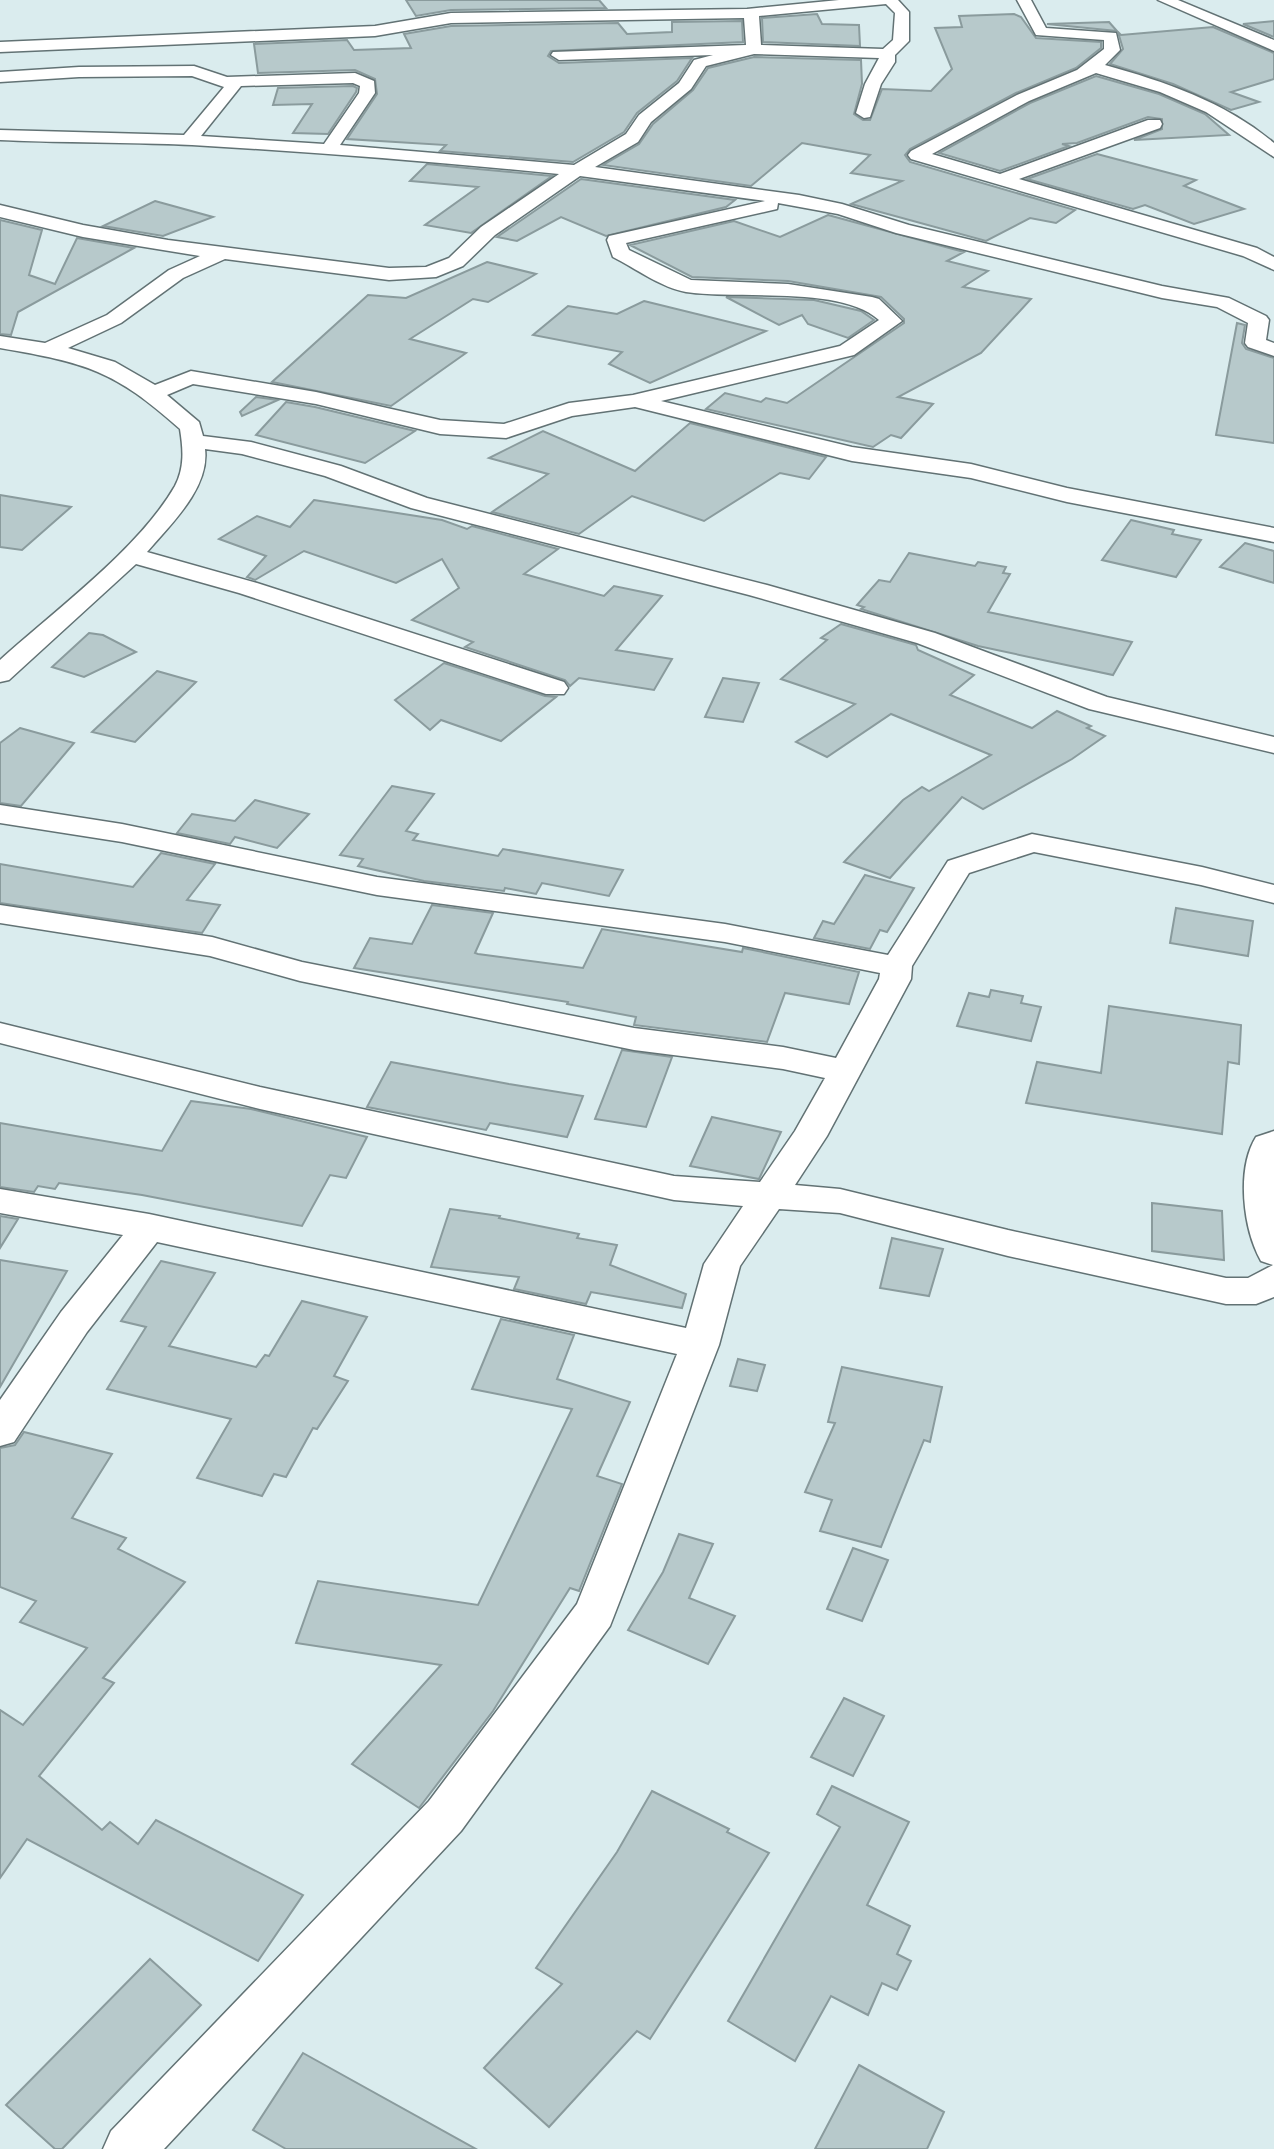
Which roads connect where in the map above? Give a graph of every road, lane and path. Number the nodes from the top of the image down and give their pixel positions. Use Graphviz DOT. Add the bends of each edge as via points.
graph roads {
  1 [pos="888,0"];
  2 [pos="1024,0"];
  3 [pos="1165,0"];
  4 [pos="816,3"];
  5 [pos="751,13"];
  6 [pos="1274,46"];
  7 [pos="0,47"];
  8 [pos="754,49"];
  9 [pos="887,54"];
  10 [pos="559,55"];
  11 [pos="1093,67"];
  12 [pos="0,77"];
  13 [pos="227,82"];
  14 [pos="864,113"];
  15 [pos="1154,124"];
  16 [pos="0,135"];
  17 [pos="189,140"];
  18 [pos="328,150"];
  19 [pos="1274,152"];
  20 [pos="576,171"];
  21 [pos="1002,179"];
  22 [pos="799,200"];
  23 [pos="0,211"];
  24 [pos="222,253"];
  25 [pos="1274,264"];
  26 [pos="1274,304"];
  27 [pos="1259,320"];
  28 [pos="0,342"];
  29 [pos="47,350"];
  30 [pos="1274,350"];
  31 [pos="153,393"];
  32 [pos="635,401"];
  33 [pos="192,441"];
  34 [pos="1274,535"];
  35 [pos="131,555"];
  36 [pos="0,674"];
  37 [pos="555,688"];
  38 [pos="1274,745"];
  39 [pos="0,814"];
  40 [pos="1274,894"];
  41 [pos="0,914"];
  42 [pos="896,967"];
  43 [pos="0,1033"];
  44 [pos="845,1071"];
  45 [pos="1274,1143"];
  46 [pos="766,1196"];
  47 [pos="0,1201"];
  48 [pos="149,1227"];
  49 [pos="1274,1252"];
  50 [pos="1274,1278"];
  51 [pos="700,1345"];
  52 [pos="0,1431"];
  53 [pos="128,2149"];
  1 -- 4 [label="street"];
  1 -- 9 [label="street" via="902,12 904,28 901,41"];
  2 -- 11 [label="street" via="1041,33 1111,36 1112,50"];
  3 -- 6 [label="street"];
  4 -- 5 [label="street"];
  5 -- 7 [label="street" via="451,18 324,34"];
  5 -- 8 [label="street"];
  8 -- 9 [label="street"];
  8 -- 10 [label="street"];
  8 -- 20 [label="street" via="700,64 685,86 645,119 632,138"];
  9 -- 14 [label="street"];
  11 -- 19 [label="street" via="1146,80 1231,117"];
  11 -- 21 [label="street" via="1023,98 917,155"];
  12 -- 13 [label="street" via="151,70 194,71"];
  13 -- 17 [label="street" via="234,85"];
  13 -- 18 [label="street" via="355,78 368,84 367,93"];
  15 -- 21 [label="street"];
  16 -- 17 [label="street"];
  17 -- 18 [label="street"];
  18 -- 20 [label="street"];
  20 -- 22 [label="street"];
  20 -- 24 [label="street" via="488,231 456,262 429,273 390,274"];
  21 -- 25 [label="street" via="1250,252"];
  22 -- 27 [label="street" via="903,229 1222,303"];
  22 -- 32 [label="street" via="616,240 620,253 687,286 788,290 872,303 892,321 847,351"];
  23 -- 24 [label="street" via="128,240"];
  24 -- 29 [label="street" via="176,274 114,319"];
  26 -- 27 [label="street"];
  27 -- 30 [label="street" via="1255,343"];
  28 -- 29 [label="street"];
  29 -- 31 [label="street" via="121,373"];
  31 -- 32 [label="street" via="191,377 316,398 440,427 506,431 569,410"];
  31 -- 33 [label="street" via="191,427"];
  32 -- 34 [label="street" via="852,454 971,471 1067,495"];
  33 -- 35 [label="street" via="195,458 187,485"];
  33 -- 38 [label="street" via="243,447 333,471 419,503 758,590 926,638 1098,703"];
  35 -- 36 [label="street"];
  35 -- 37 [label="street" via="248,588"];
  39 -- 42 [label="street" via="121,833 377,886 725,933"];
  40 -- 42 [label="street" via="1032,843 958,867"];
  41 -- 44 [label="street" via="212,947 300,971 635,1039 783,1058"];
  42 -- 44 [label="street" via="895,979"];
  43 -- 46 [label="street" via="260,1098 674,1188"];
  44 -- 46 [label="street" via="810,1136"];
  45 -- 49 [label="street" via="1268,1145 1262,1187 1264,1225"];
  46 -- 50 [label="street" via="880,1209 1008,1243 1226,1291 1256,1291"];
  46 -- 51 [label="street" via="722,1264"];
  47 -- 48 [label="street"];
  48 -- 51 [label="street"];
  48 -- 52 [label="street" via="74,1322"];
  51 -- 53 [label="street" via="595,1613 445,1816"];
}
